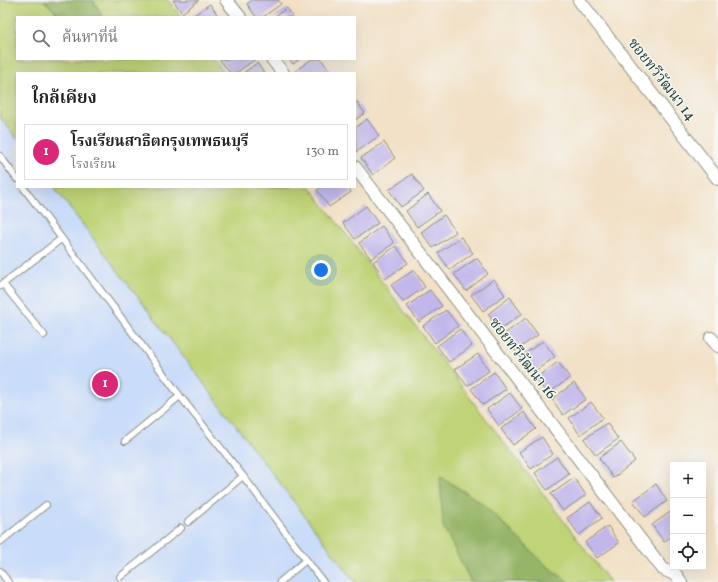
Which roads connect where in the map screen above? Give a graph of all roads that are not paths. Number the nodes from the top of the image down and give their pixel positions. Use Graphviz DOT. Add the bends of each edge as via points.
graph roads {
  1 [pos="226,0"];
  2 [pos="579,0"];
  3 [pos="239,16"];
  4 [pos="273,60"];
  5 [pos="281,72"];
  6 [pos="0,156"];
  7 [pos="356,169"];
  8 [pos="16,178"];
  9 [pos="718,179"];
  10 [pos="24,188"];
  11 [pos="62,239"];
  12 [pos="1,285"];
  13 [pos="44,335"];
  14 [pos="180,396"];
  15 [pos="125,441"];
  16 [pos="243,476"];
  17 [pos="46,505"];
  18 [pos="188,522"];
  19 [pos="181,528"];
  20 [pos="0,542"];
  21 [pos="306,560"];
  22 [pos="663,569"];
  23 [pos="0,571"];
  24 [pos="120,577"];
  25 [pos="8,582"];
  26 [pos="280,582"];
  27 [pos="323,582"];
  28 [pos="664,582"];
  29 [pos="681,582"];
  1 -- 3 [label="street"];
  2 -- 9 [label="street, ซอยทวีวัฒนา 14"];
  4 -- 5 [label="street"];
  6 -- 8 [label="lane"];
  7 -- 22 [label="street, ซอยทวีวัฒนา 16"];
  10 -- 11 [label="lane"];
  11 -- 12 [label="lane"];
  11 -- 14 [label="lane"];
  12 -- 13 [label="lane"];
  14 -- 15 [label="lane"];
  14 -- 16 [label="lane"];
  16 -- 18 [label="lane"];
  16 -- 21 [label="lane"];
  17 -- 20 [label="lane"];
  19 -- 24 [label="lane"];
  21 -- 26 [label="lane"];
  21 -- 27 [label="lane"];
  22 -- 28 [label="street"];
  22 -- 29 [label="street, ซอยทวีวัฒนา 16" via="676,575"];
  23 -- 25 [label="lane"];
}
